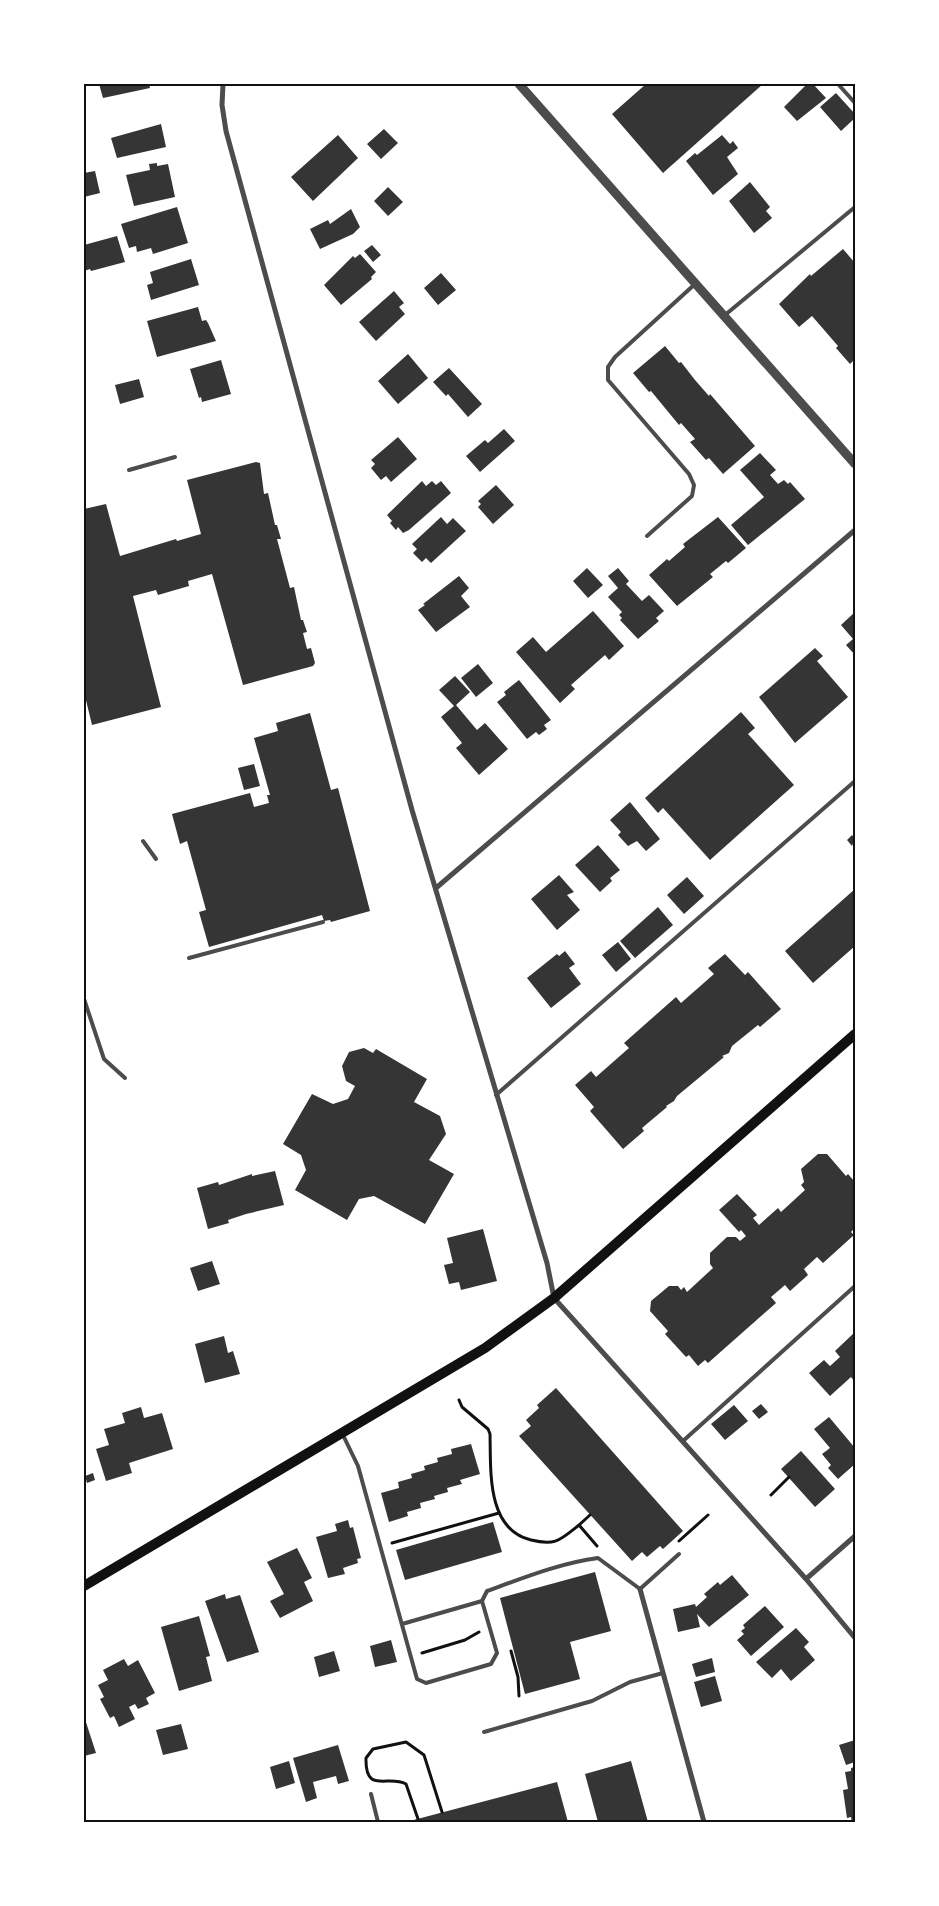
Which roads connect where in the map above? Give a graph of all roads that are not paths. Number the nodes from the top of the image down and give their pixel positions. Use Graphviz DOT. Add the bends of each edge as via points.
graph roads {
  1 [pos="223,84"];
  2 [pos="519,84"];
  3 [pos="838,84"];
  4 [pos="855,103"];
  5 [pos="855,208"];
  6 [pos="695,284"];
  7 [pos="723,316"];
  8 [pos="175,457"];
  9 [pos="855,464"];
  10 [pos="129,470"];
  11 [pos="855,530"];
  12 [pos="647,536"];
  13 [pos="855,781"];
  14 [pos="143,841"];
  15 [pos="156,859"];
  16 [pos="436,888"];
  17 [pos="323,922"];
  18 [pos="188,958"];
  19 [pos="84,999"];
  20 [pos="855,1034"];
  21 [pos="125,1078"];
  22 [pos="496,1095"];
  23 [pos="855,1286"];
  24 [pos="554,1298"];
  25 [pos="342,1433"];
  26 [pos="683,1441"];
  27 [pos="855,1536"];
  28 [pos="679,1554"];
  29 [pos="806,1579"];
  30 [pos="84,1586"];
  31 [pos="640,1589"];
  32 [pos="482,1602"];
  33 [pos="402,1624"];
  34 [pos="855,1638"];
  35 [pos="663,1673"];
  36 [pos="484,1732"];
  37 [pos="370,1794"];
  38 [pos="378,1822"];
  39 [pos="704,1822"];
  1 -- 16 [label="street" via="226,131"];
  2 -- 6 [label="street"];
  3 -- 4 [label="lane"];
  5 -- 7 [label="lane"];
  6 -- 7 [label="street"];
  6 -- 12 [label="lane" via="608,367 608,380 689,474 694,485 692,496"];
  7 -- 9 [label="street"];
  8 -- 10 [label="lane"];
  11 -- 16 [label="street"];
  13 -- 22 [label="lane"];
  14 -- 15 [label="lane"];
  16 -- 22 [label="street"];
  17 -- 18 [label="lane"];
  19 -- 21 [label="lane" via="104,1059"];
  20 -- 24 [label="main road"];
  22 -- 24 [label="street"];
  23 -- 26 [label="lane"];
  24 -- 25 [label="main road" via="485,1348"];
  24 -- 26 [label="street"];
  25 -- 30 [label="main road"];
  25 -- 33 [label="lane" via="358,1466"];
  26 -- 29 [label="street"];
  27 -- 29 [label="street"];
  28 -- 31 [label="lane"];
  29 -- 34 [label="street"];
  31 -- 32 [label="lane" via="598,1558 532,1574 487,1591"];
  31 -- 35 [label="street"];
  32 -- 33 [label="lane"];
  32 -- 33 [label="lane" via="497,1653 491,1664 426,1683 417,1680"];
  35 -- 36 [label="lane" via="630,1682 592,1701"];
  35 -- 39 [label="street"];
  37 -- 38 [label="lane"];
}
